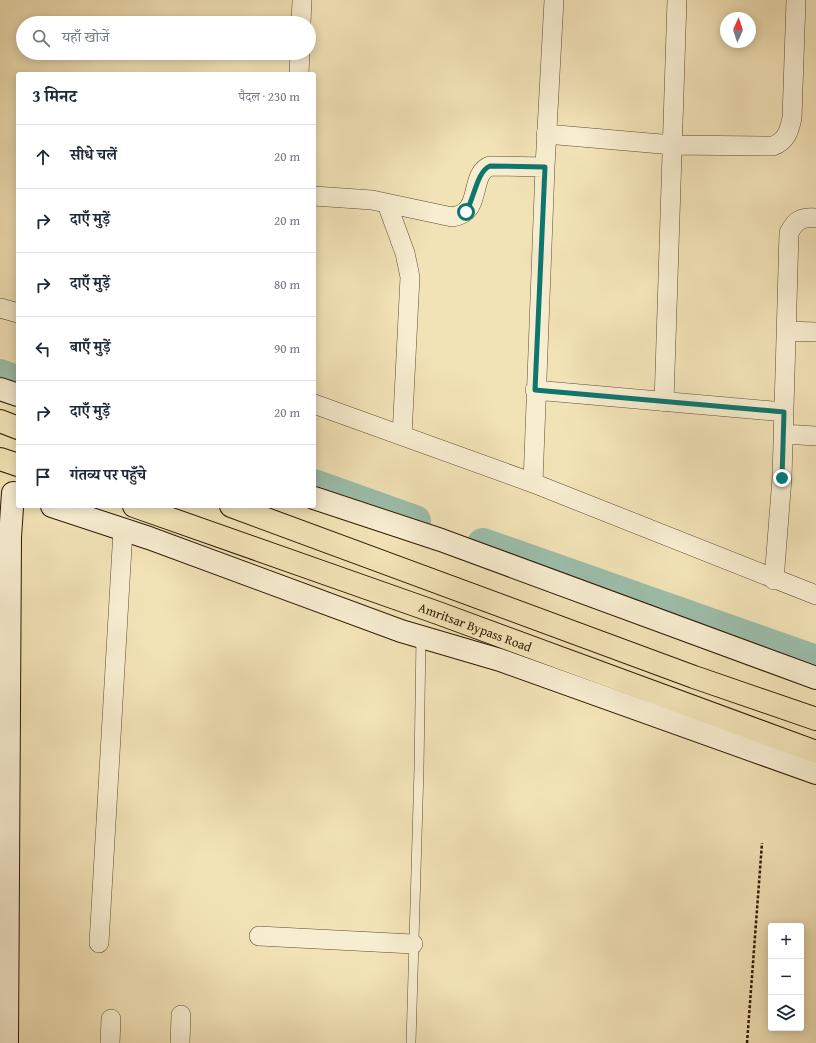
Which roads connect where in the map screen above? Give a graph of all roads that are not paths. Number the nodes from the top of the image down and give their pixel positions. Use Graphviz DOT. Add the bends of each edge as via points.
graph roads {
  1 [pos="302,0"];
  2 [pos="554,0"];
  3 [pos="677,0"];
  4 [pos="796,0"];
  5 [pos="301,16"];
  6 [pos="300,60"];
  7 [pos="299,72"];
  8 [pos="546,134"];
  9 [pos="673,145"];
  10 [pos="545,167"];
  11 [pos="316,196"];
  12 [pos="387,204"];
  13 [pos="816,218"];
  14 [pos="0,308"];
  15 [pos="16,312"];
  16 [pos="786,331"];
  17 [pos="816,332"];
  18 [pos="0,389"];
  19 [pos="535,390"];
  20 [pos="16,394"];
  21 [pos="664,402"];
  22 [pos="316,405"];
  23 [pos="784,412"];
  24 [pos="0,421"];
  25 [pos="16,427"];
  26 [pos="784,434"];
  27 [pos="402,436"];
  28 [pos="816,436"];
  29 [pos="0,459"];
  30 [pos="16,464"];
  31 [pos="532,483"];
  32 [pos="10,492"];
  33 [pos="316,499"];
  34 [pos="58,508"];
  35 [pos="140,508"];
  36 [pos="236,508"];
  37 [pos="123,530"];
  38 [pos="774,580"];
  39 [pos="816,595"];
  40 [pos="421,637"];
  41 [pos="816,678"];
  42 [pos="816,719"];
  43 [pos="816,752"];
  44 [pos="816,773"];
  45 [pos="4,881"];
  46 [pos="259,936"];
  47 [pos="99,943"];
  48 [pos="413,944"];
  49 [pos="4,1002"];
  50 [pos="181,1015"];
  51 [pos="111,1019"];
  52 [pos="7,1043"];
  53 [pos="110,1043"];
  54 [pos="180,1043"];
  55 [pos="411,1043"];
  1 -- 5 [label="street"];
  2 -- 8 [label="street"];
  3 -- 9 [label="street"];
  4 -- 9 [label="street" via="792,118 789,131 781,142 773,146"];
  6 -- 7 [label="street"];
  8 -- 9 [label="street"];
  8 -- 10 [label="street"];
  9 -- 21 [label="street"];
  10 -- 12 [label="street" via="486,167 480,176 472,203 460,216 442,216"];
  10 -- 19 [label="street"];
  11 -- 12 [label="street" via="362,199"];
  12 -- 27 [label="street" via="406,253 410,277"];
  13 -- 16 [label="street" via="803,218 792,226 789,233"];
  14 -- 15 [label="street"];
  16 -- 17 [label="street"];
  16 -- 23 [label="street"];
  18 -- 20 [label="street"];
  19 -- 21 [label="street"];
  19 -- 31 [label="street"];
  21 -- 23 [label="street"];
  22 -- 27 [label="street"];
  23 -- 26 [label="street"];
  24 -- 25 [label="highway"];
  26 -- 28 [label="street"];
  26 -- 38 [label="street"];
  27 -- 31 [label="street"];
  29 -- 30 [label="highway"];
  31 -- 38 [label="street"];
  32 -- 45 [label="street"];
  33 -- 41 [label="street" via="441,540"];
  34 -- 37 [label="street"];
  35 -- 43 [label="highway, Amritsar Bypass Road" via="438,613"];
  36 -- 42 [label="highway" via="694,677"];
  37 -- 40 [label="street"];
  37 -- 47 [label="street"];
  38 -- 39 [label="street"];
  40 -- 44 [label="street" via="500,660"];
  40 -- 48 [label="lane"];
  45 -- 49 [label="street"];
  46 -- 48 [label="street"];
  48 -- 55 [label="lane"];
  49 -- 52 [label="street"];
  50 -- 54 [label="street"];
  51 -- 53 [label="street"];
}
